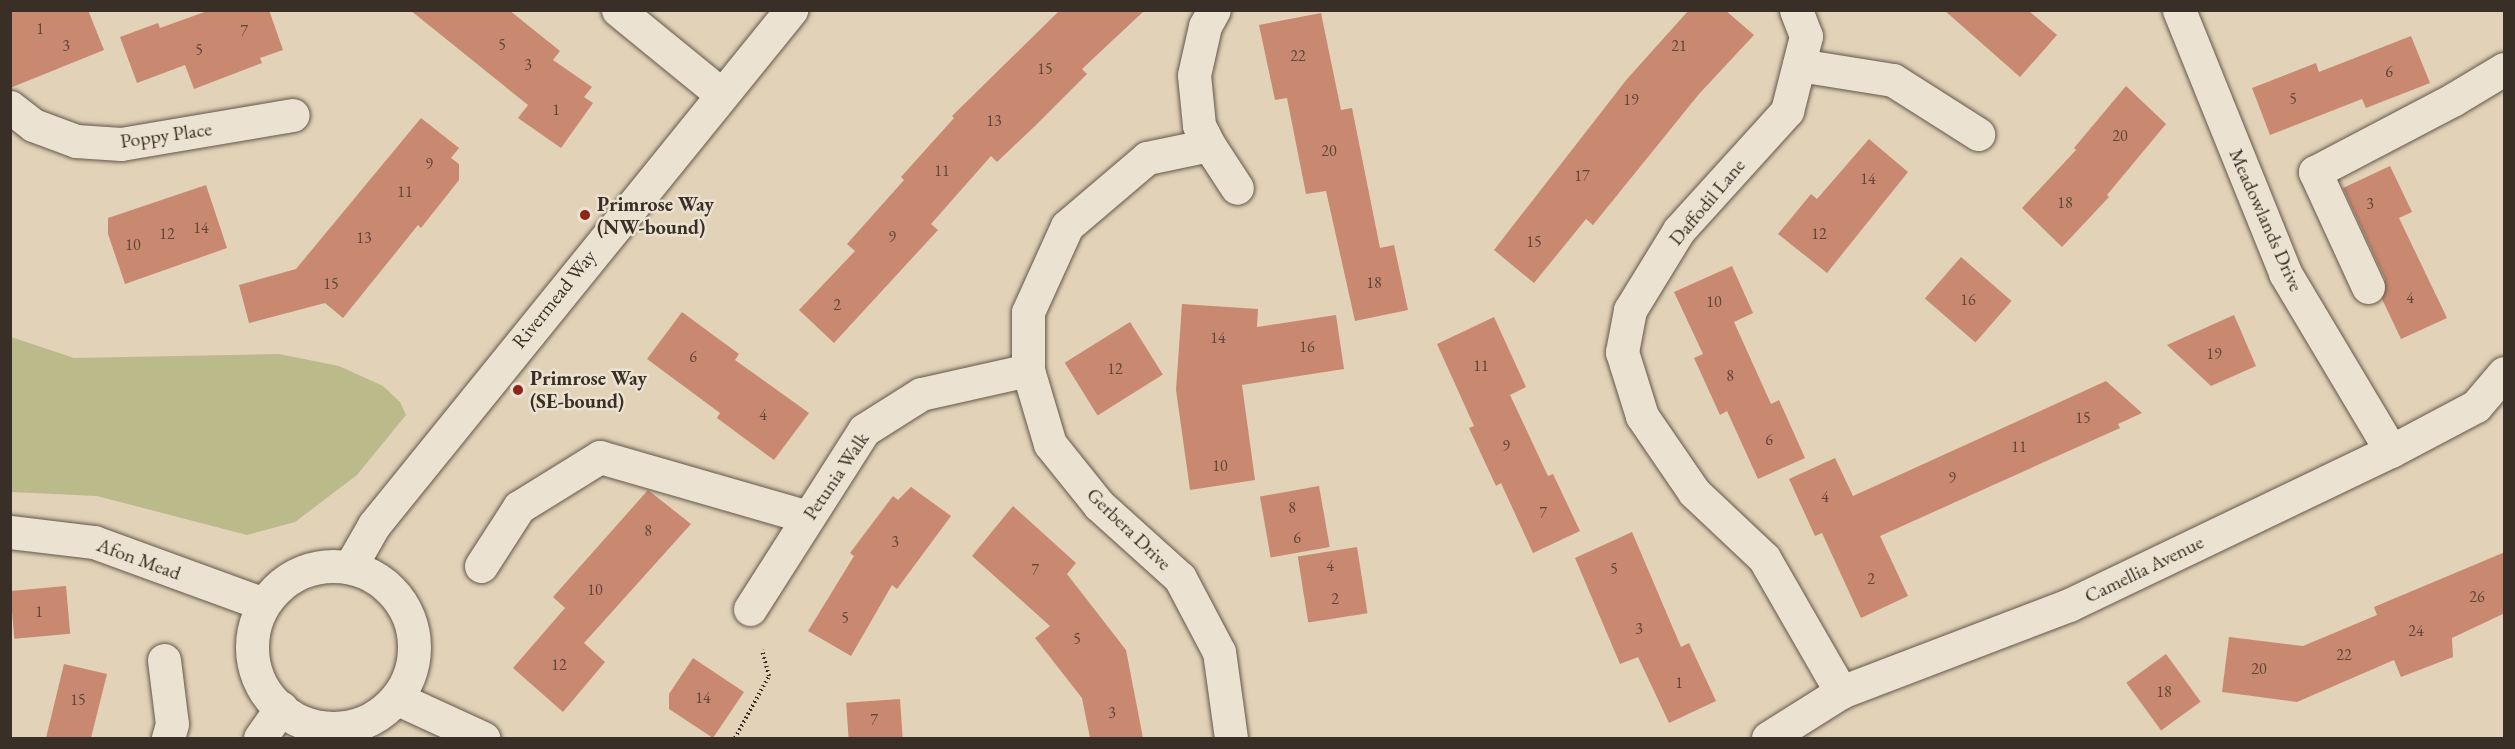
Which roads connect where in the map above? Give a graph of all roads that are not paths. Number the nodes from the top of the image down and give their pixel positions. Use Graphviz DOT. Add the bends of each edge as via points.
graph roads {
  1 [pos="618,10"];
  2 [pos="791,10"];
  3 [pos="1214,10"];
  4 [pos="1796,10"];
  5 [pos="2179,10"];
  6 [pos="1799,65"];
  7 [pos="2505,69"];
  8 [pos="721,94"];
  9 [pos="10,107"];
  10 [pos="293,115"];
  11 [pos="1978,134"];
  12 [pos="1209,145"];
  13 [pos="1237,188"];
  14 [pos="2368,287"];
  15 [pos="1028,370"];
  16 [pos="2505,374"];
  17 [pos="2391,451"];
  18 [pos="808,518"];
  19 [pos="10,532"];
  20 [pos="481,566"];
  21 [pos="350,567"];
  22 [pos="263,604"];
  23 [pos="750,609"];
  24 [pos="164,660"];
  25 [pos="1841,692"];
  26 [pos="398,699"];
  27 [pos="281,708"];
  28 [pos="168,738"];
  29 [pos="260,738"];
  30 [pos="483,738"];
  31 [pos="1232,738"];
  32 [pos="1768,738"];
  1 -- 8 [label="street"];
  2 -- 8 [label="street, Rivermead Way"];
  3 -- 12 [label="street" via="1205,26 1194,75 1199,125"];
  4 -- 6 [label="street, Daffodil Lane" via="1806,36"];
  5 -- 17 [label="street, Meadowlands Drive" via="2286,273"];
  6 -- 11 [label="street" via="1893,80"];
  6 -- 25 [label="street, Daffodil Lane" via="1786,111 1679,230 1630,310 1622,352 1642,416 1694,492 1764,558"];
  7 -- 14 [label="street" via="2315,172"];
  8 -- 21 [label="street, Rivermead Way" via="374,525"];
  9 -- 10 [label="street, Poppy Place" via="33,124 76,141 121,144"];
  12 -- 13 [label="street"];
  12 -- 15 [label="street, Gerbera Drive" via="1147,158 1066,226 1028,312"];
  15 -- 18 [label="street, Petunia Walk" via="921,394 864,430"];
  15 -- 31 [label="street, Gerbera Drive" via="1050,444 1099,505 1180,578 1219,652"];
  16 -- 17 [label="street, Camellia Avenue" via="2476,405"];
  17 -- 25 [label="street, Camellia Avenue" via="2069,605"];
  18 -- 20 [label="street" via="600,457 519,507"];
  18 -- 23 [label="street, Petunia Walk"];
  19 -- 22 [label="street, Afon Mead" via="94,542"];
  21 -- 22 [label="street" via="322,566 303,571 279,586"];
  21 -- 26 [label="street" via="369,573 393,590 408,613 415,641 411,673"];
  22 -- 27 [label="street" via="253,631 252,660 261,687"];
  24 -- 28 [label="street" via="172,724"];
  25 -- 32 [label="street, Camellia Avenue"];
  26 -- 27 [label="street" via="374,719 346,728 305,725"];
  26 -- 30 [label="street"];
  27 -- 29 [label="street"];
}
